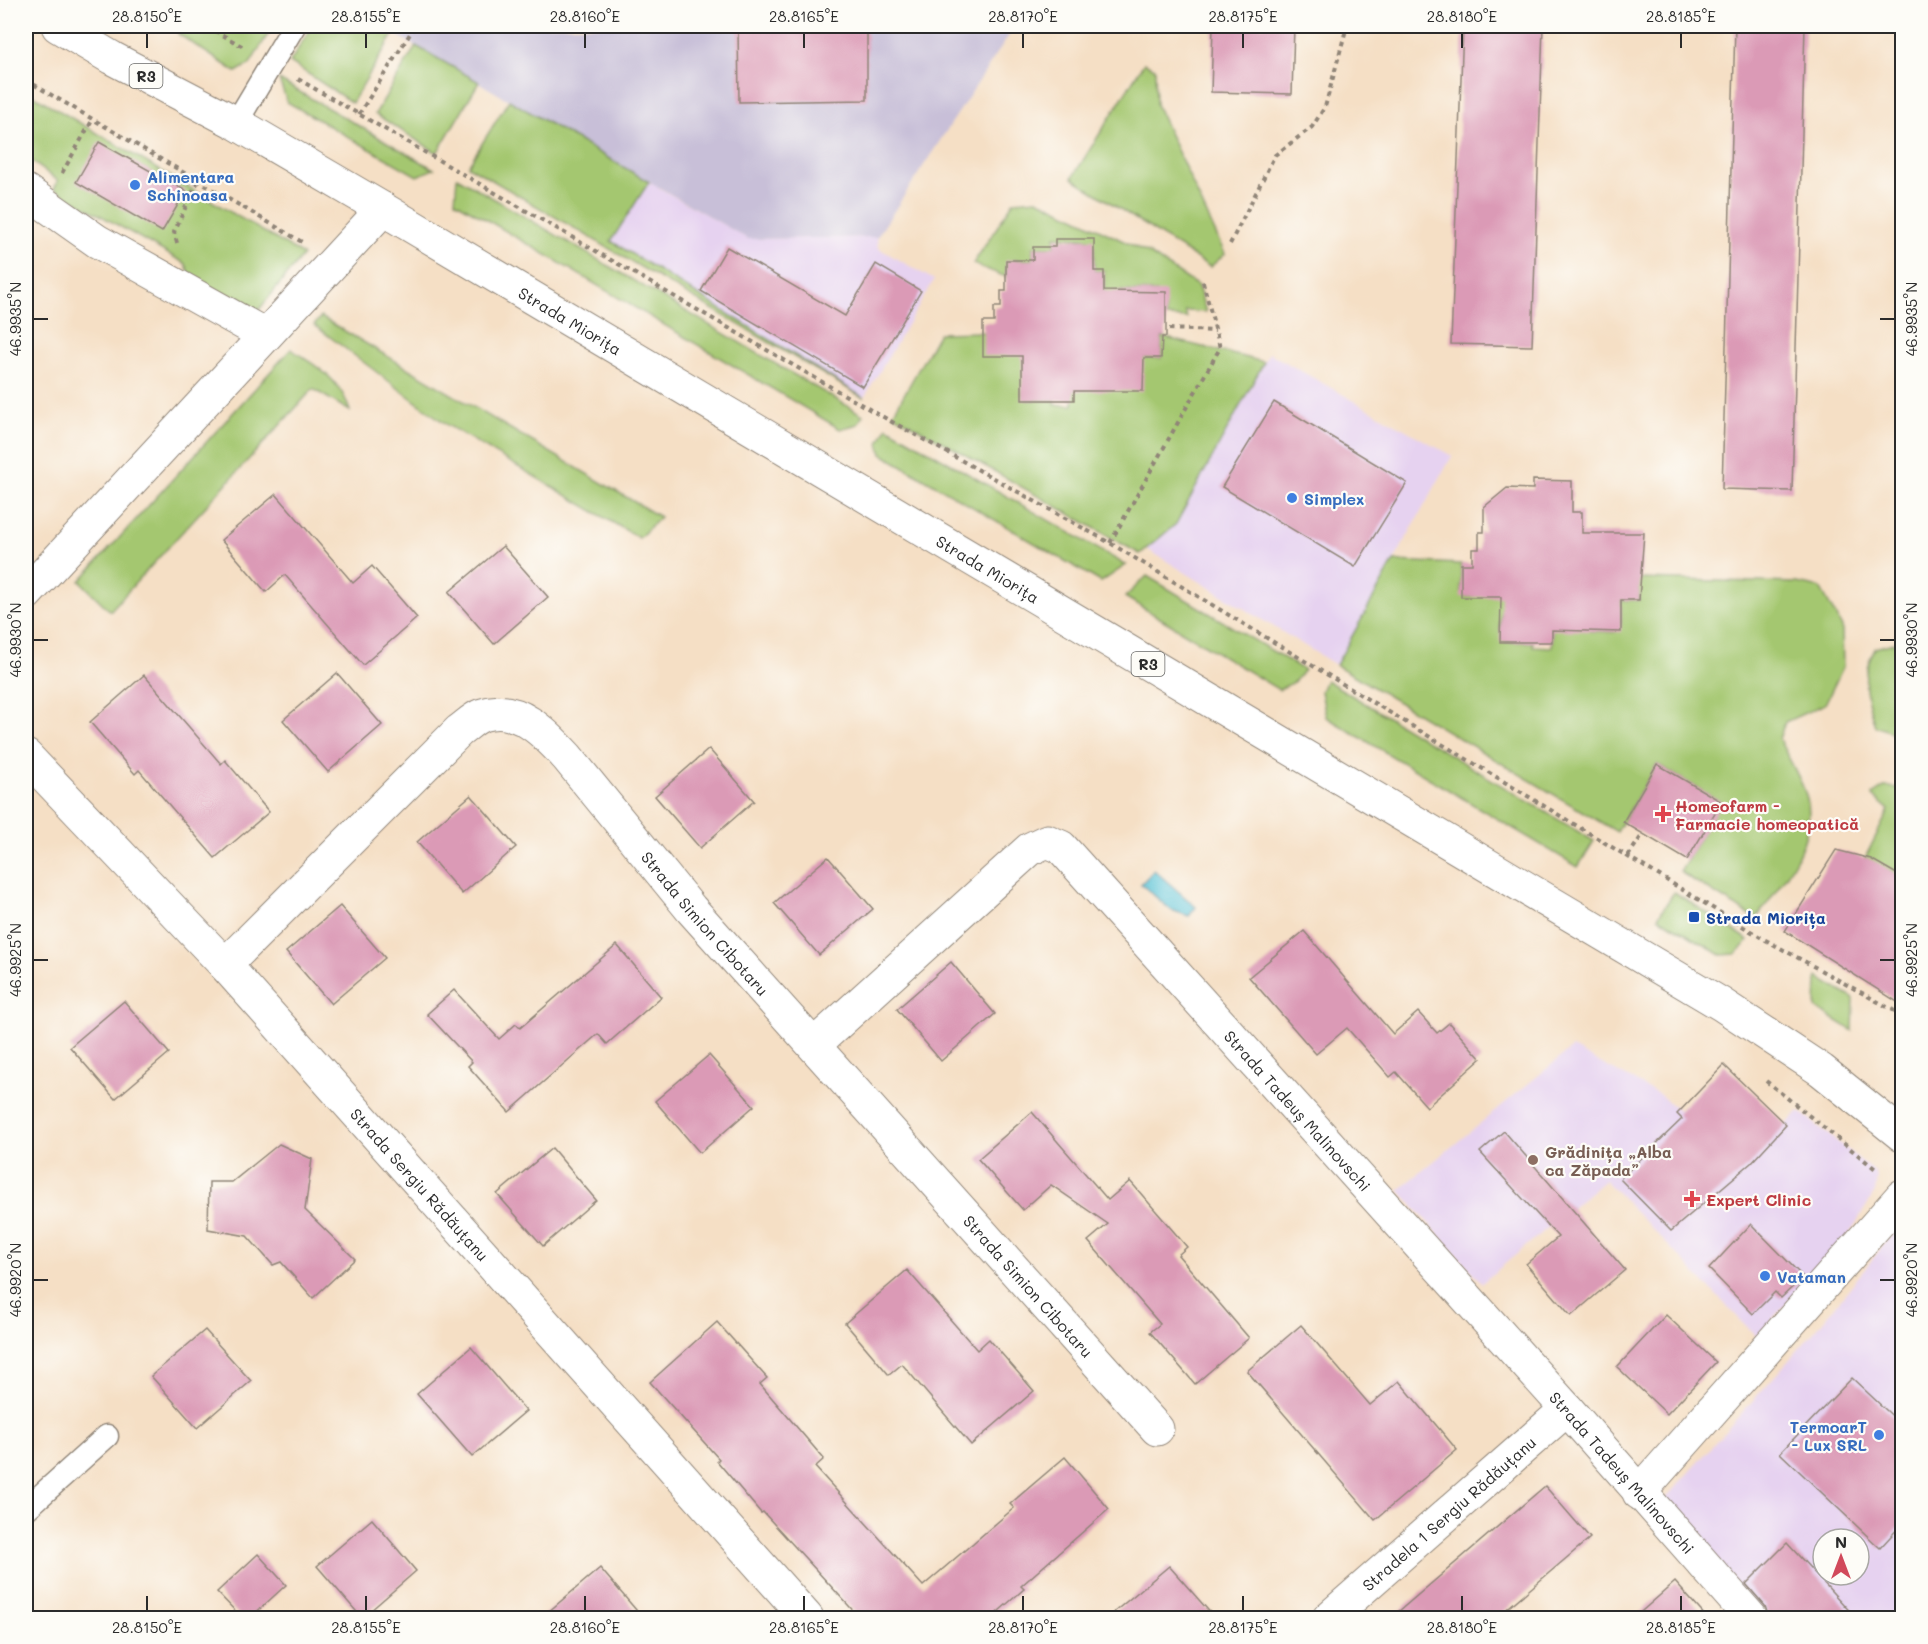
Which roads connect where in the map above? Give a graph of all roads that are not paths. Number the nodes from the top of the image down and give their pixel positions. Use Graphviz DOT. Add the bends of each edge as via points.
graph roads {
  1 [pos="58,26"];
  2 [pos="294,26"];
  3 [pos="236,123"];
  4 [pos="35,198"];
  5 [pos="382,209"];
  6 [pos="265,335"];
  7 [pos="26,594"];
  8 [pos="26,756"];
  9 [pos="225,965"];
  10 [pos="814,1045"];
  11 [pos="1902,1135"];
  12 [pos="1897,1202"];
  13 [pos="1567,1409"];
  14 [pos="1157,1429"];
  15 [pos="107,1436"];
  16 [pos="1639,1492"];
  17 [pos="26,1509"];
  18 [pos="807,1618"];
  19 [pos="1329,1618"];
  20 [pos="1751,1618"];
  1 -- 3 [label="street, Strada Miorița / R3"];
  2 -- 3 [label="lane"];
  3 -- 5 [label="street, Strada Miorița / R3"];
  4 -- 6 [label="street" via="97,241"];
  5 -- 6 [label="street"];
  5 -- 11 [label="street, Strada Miorița / R3" via="1721,1004 1821,1070"];
  6 -- 7 [label="street"];
  8 -- 9 [label="street, Strada Sergiu Rădăuțanu"];
  9 -- 10 [label="street, Strada Simion Cibotaru" via="459,731 480,715 502,711 530,722 546,735 691,909"];
  9 -- 18 [label="street, Strada Sergiu Rădăuțanu"];
  10 -- 13 [label="street, Strada Tadeuș Malinovschi" via="1030,849 1047,841 1061,847"];
  10 -- 14 [label="street, Strada Simion Cibotaru"];
  12 -- 16 [label="street"];
  13 -- 16 [label="street, Strada Tadeuș Malinovschi"];
  13 -- 19 [label="street, Stradela 1 Sergiu Rădăuțanu"];
  15 -- 17 [label="lane"];
  16 -- 20 [label="street, Strada Tadeuș Malinovschi"];
}
